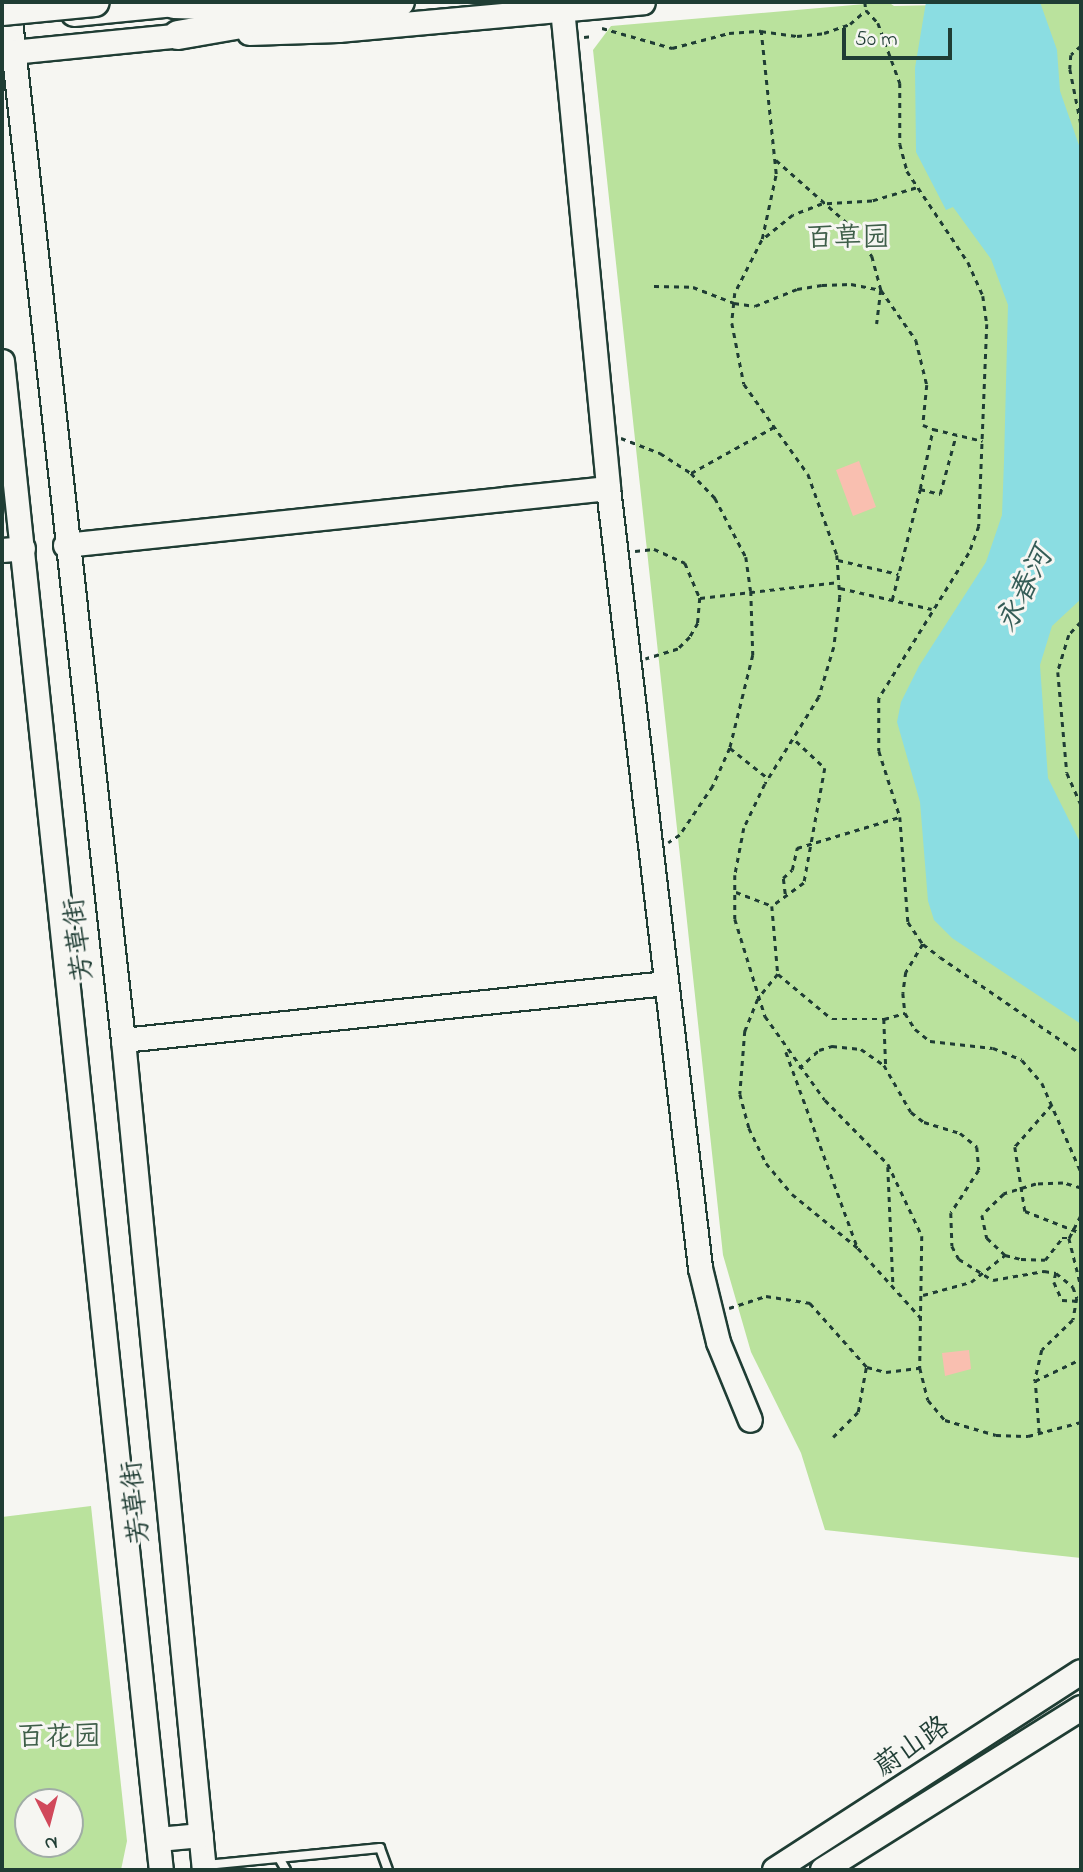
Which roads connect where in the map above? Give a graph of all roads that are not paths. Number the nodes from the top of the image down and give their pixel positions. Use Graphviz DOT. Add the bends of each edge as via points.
graph roads {
  1 [pos="95,2"];
  2 [pos="400,2"];
  3 [pos="643,2"];
  4 [pos="187,3"];
  5 [pos="332,8"];
  6 [pos="562,8"];
  7 [pos="5,14"];
  8 [pos="178,35"];
  9 [pos="8,53"];
  10 [pos="2,361"];
  11 [pos="608,488"];
  12 [pos="65,545"];
  13 [pos="13,549"];
  14 [pos="666,983"];
  15 [pos="123,1040"];
  16 [pos="750,1420"];
  17 [pos="1081,1672"];
  18 [pos="1081,1708"];
  19 [pos="201,1835"];
  20 [pos="158,1839"];
  21 [pos="279,1858"];
  22 [pos="203,1868"];
  23 [pos="161,1870"];
  24 [pos="286,1870"];
  25 [pos="387,1870"];
  26 [pos="775,1870"];
  27 [pos="823,1870"];
  1 -- 7 [label="highway, bridge"];
  2 -- 5 [label="highway"];
  3 -- 6 [label="main road"];
  4 -- 5 [label="highway"];
  4 -- 7 [label="main road"];
  5 -- 8 [label="highway"];
  6 -- 8 [label="main road" via="338,30"];
  6 -- 11 [label="main road"];
  7 -- 9 [label="main road, 芳草街"];
  8 -- 9 [label="main road"];
  9 -- 12 [label="main road, 芳草街"];
  10 -- 13 [label="main road, 芳草街"];
  11 -- 12 [label="main road"];
  11 -- 14 [label="main road"];
  12 -- 15 [label="main road, 芳草街"];
  13 -- 20 [label="main road, 芳草街"];
  14 -- 15 [label="main road"];
  14 -- 16 [label="main road" via="700,1268 711,1314"];
  15 -- 19 [label="main road, 芳草街"];
  17 -- 26 [label="main road, 蔚山路"];
  18 -- 27 [label="main road, 蔚山路"];
  19 -- 20 [label="main road"];
  19 -- 22 [label="main road, 芳草街"];
  20 -- 23 [label="main road, 芳草街"];
  21 -- 22 [label="lane"];
  21 -- 24 [label="lane"];
  21 -- 25 [label="lane" via="380,1848"];
}
